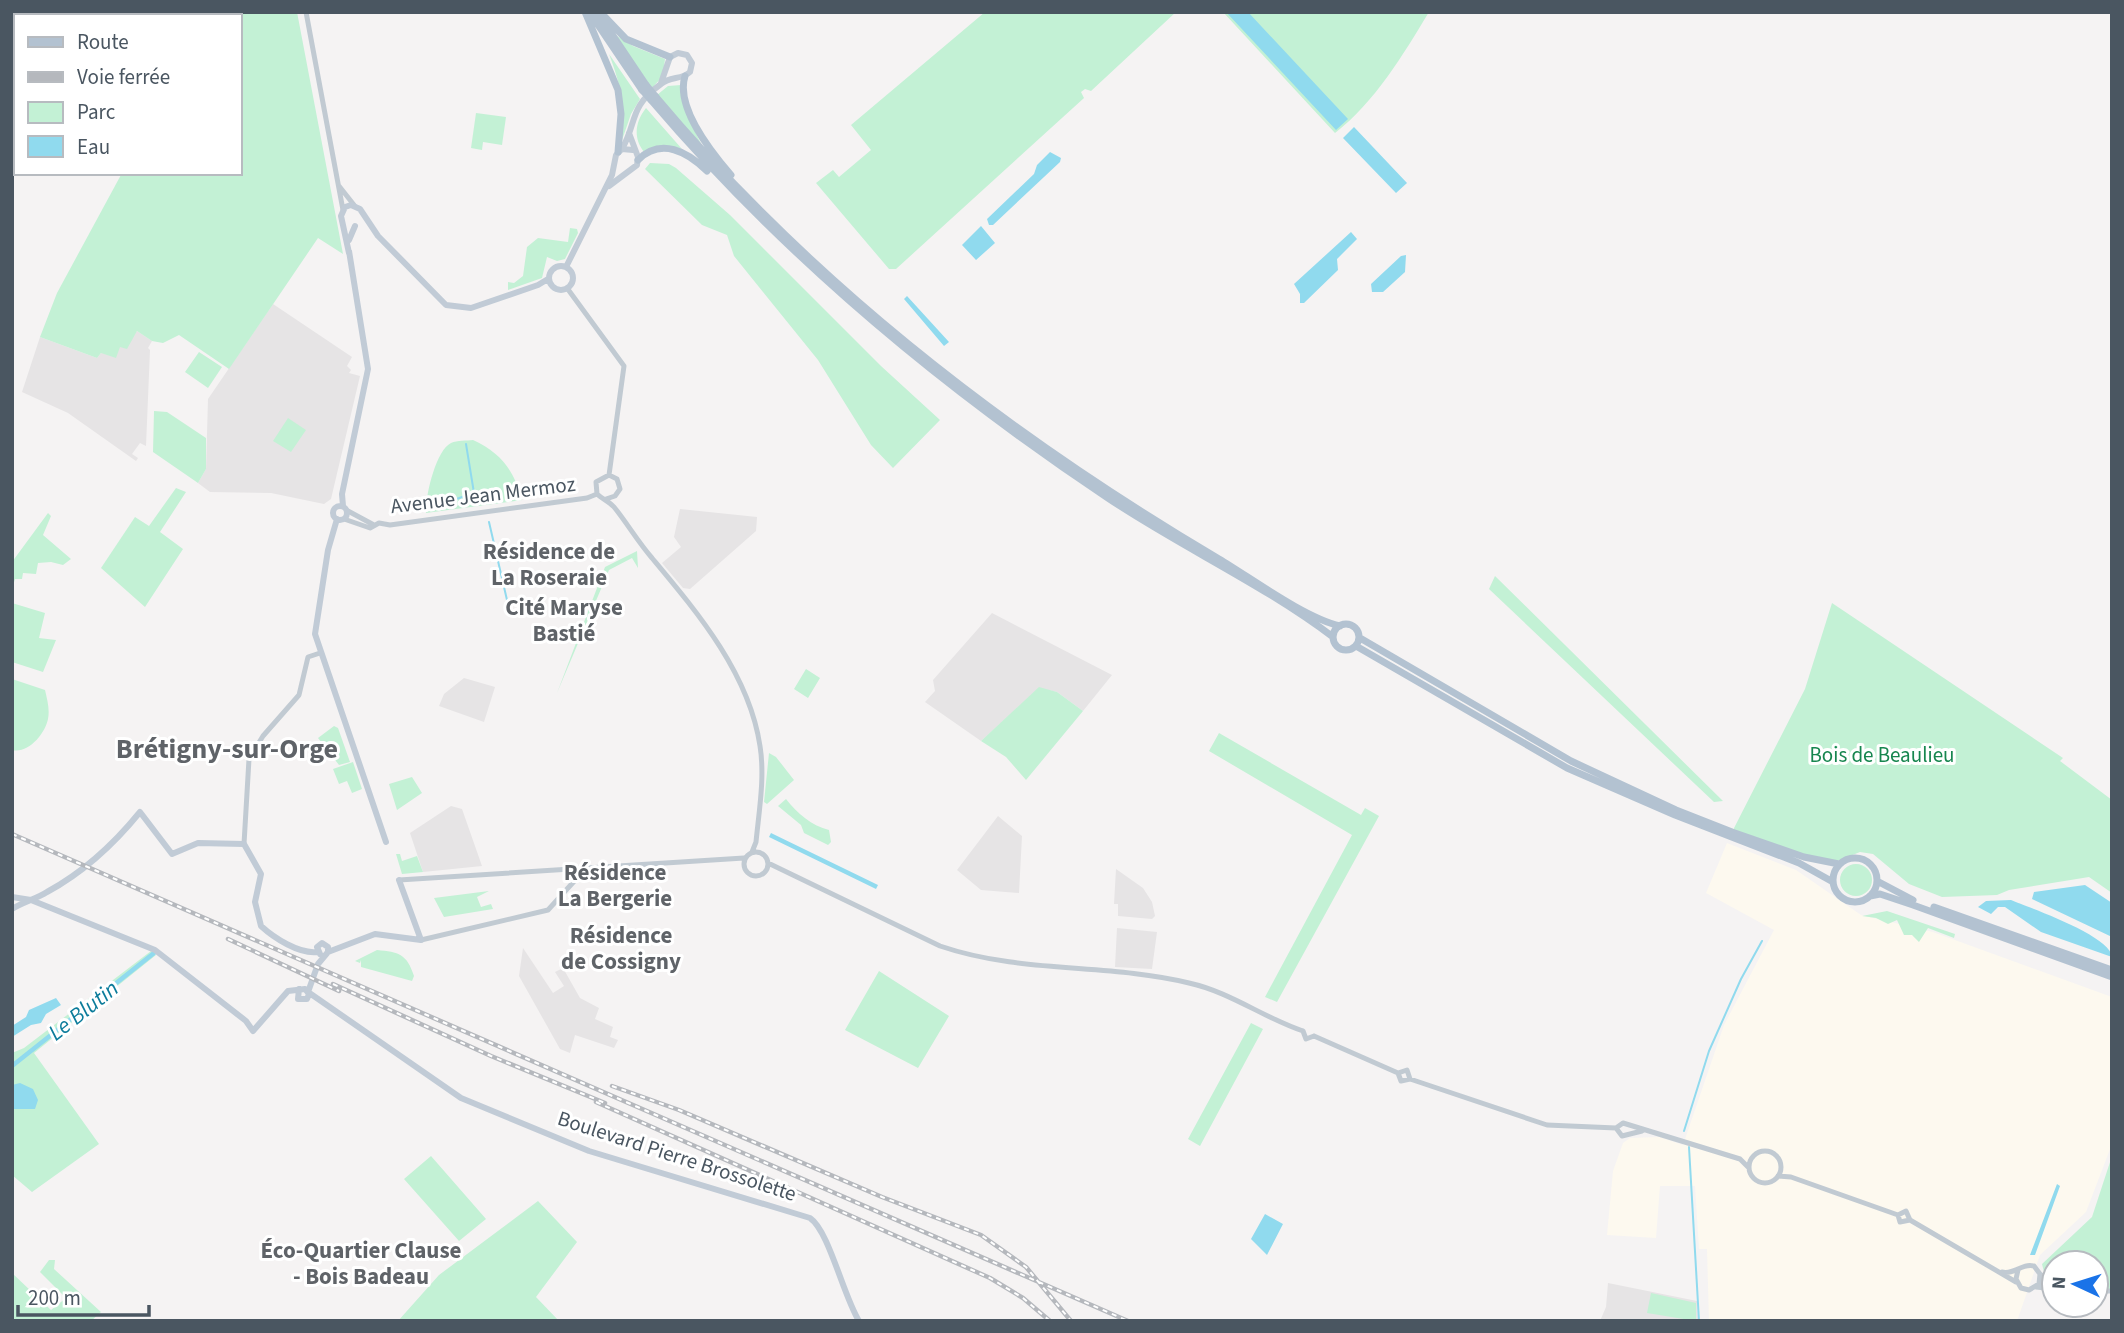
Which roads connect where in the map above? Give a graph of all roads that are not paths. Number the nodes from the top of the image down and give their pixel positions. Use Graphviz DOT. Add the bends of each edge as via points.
graph roads {
  1 [pos="304,12"];
  2 [pos="588,12"];
  3 [pos="599,12"];
  4 [pos="670,57"];
  5 [pos="667,69"];
  6 [pos="685,76"];
  7 [pos="675,77"];
  8 [pos="661,83"];
  9 [pos="644,87"];
  10 [pos="654,99"];
  11 [pos="629,131"];
  12 [pos="620,150"];
  13 [pos="633,150"];
  14 [pos="638,160"];
  15 [pos="616,163"];
  16 [pos="625,171"];
  17 [pos="336,180"];
  18 [pos="603,196"];
  19 [pos="751,201"];
  20 [pos="354,205"];
  21 [pos="343,210"];
  22 [pos="363,216"];
  23 [pos="346,225"];
  24 [pos="357,226"];
  25 [pos="378,236"];
  26 [pos="349,253"];
  27 [pos="566,267"];
  28 [pos="549,282"];
  29 [pos="832,284"];
  30 [pos="567,288"];
  31 [pos="609,475"];
  32 [pos="597,494"];
  33 [pos="614,498"];
  34 [pos="606,499"];
  35 [pos="614,507"];
  36 [pos="342,512"];
  37 [pos="1340,626"];
  38 [pos="1333,637"];
  39 [pos="1360,638"];
  40 [pos="1356,646"];
  41 [pos="320,653"];
  42 [pos="386,842"];
  43 [pos="756,842"];
  44 [pos="244,844"];
  45 [pos="752,852"];
  46 [pos="760,852"];
  47 [pos="741,861"];
  48 [pos="1839,864"];
  49 [pos="770,866"];
  50 [pos="579,869"];
  51 [pos="399,880"];
  52 [pos="1877,881"];
  53 [pos="1833,882"];
  54 [pos="1870,896"];
  55 [pos="15,897"];
  56 [pos="34,902"];
  57 [pos="16,907"];
  58 [pos="421,940"];
  59 [pos="321,952"];
  60 [pos="2112,970"];
  61 [pos="2112,977"];
  62 [pos="304,990"];
  63 [pos="1628,1127"];
  64 [pos="1616,1128"];
  65 [pos="1648,1129"];
  66 [pos="1627,1134"];
  67 [pos="1751,1157"];
  68 [pos="1740,1159"];
  69 [pos="1748,1167"];
  70 [pos="1781,1169"];
  71 [pos="1778,1176"];
  72 [pos="1791,1177"];
  73 [pos="2018,1270"];
  74 [pos="1998,1271"];
  75 [pos="2040,1274"];
  76 [pos="2016,1282"];
  77 [pos="2036,1287"];
  78 [pos="2040,1287"];
  79 [pos="859,1321"];
  1 -- 17 [label="street"];
  2 -- 9 [label="main road"];
  2 -- 12 [label="main road" via="618,90"];
  3 -- 4 [label="main road" via="626,39"];
  3 -- 9 [label="main road"];
  4 -- 5 [label="main road"];
  4 -- 6 [label="main road" via="678,53 690,59 692,68"];
  5 -- 7 [label="main road"];
  5 -- 8 [label="main road"];
  6 -- 7 [label="main road"];
  6 -- 19 [label="main road" via="683,90 701,135"];
  7 -- 8 [label="main road"];
  8 -- 11 [label="main road" via="639,106"];
  9 -- 10 [label="main road, bridge"];
  10 -- 19 [label="main road"];
  10 -- 29 [label="main road" via="727,186"];
  11 -- 12 [label="main road"];
  11 -- 13 [label="main road"];
  12 -- 13 [label="main road"];
  12 -- 15 [label="main road"];
  13 -- 14 [label="main road"];
  14 -- 16 [label="main road"];
  14 -- 29 [label="main road" via="665,148 689,155"];
  15 -- 16 [label="main road"];
  15 -- 18 [label="main road"];
  16 -- 18 [label="main road"];
  17 -- 20 [label="street"];
  17 -- 21 [label="street"];
  18 -- 27 [label="main road"];
  19 -- 37 [label="main road" via="909,343 1020,430 1163,526"];
  20 -- 21 [label="main road"];
  20 -- 22 [label="main road"];
  21 -- 23 [label="main road"];
  22 -- 24 [label="main road"];
  22 -- 25 [label="main road"];
  23 -- 24 [label="main road"];
  23 -- 26 [label="main road"];
  24 -- 25 [label="main road"];
  24 -- 26 [label="main road" via="349,236"];
  25 -- 28 [label="main road" via="450,306 471,308"];
  26 -- 36 [label="main road" via="368,369 339,492"];
  27 -- 28 [label="main road" via="554,268"];
  27 -- 30 [label="main road" via="573,279"];
  28 -- 30 [label="main road" via="558,290"];
  29 -- 38 [label="main road" via="937,374 1060,466"];
  30 -- 31 [label="street" via="624,366"];
  31 -- 32 [label="street" via="596,482"];
  31 -- 33 [label="street" via="620,485"];
  32 -- 34 [label="street"];
  32 -- 36 [label="street, Avenue Jean Mermoz" via="374,526"];
  33 -- 34 [label="street"];
  33 -- 35 [label="street"];
  34 -- 35 [label="street"];
  35 -- 43 [label="street" via="708,628 739,683 755,723 761,755"];
  36 -- 41 [label="main road" via="314,629"];
  37 -- 38 [label="main road"];
  37 -- 39 [label="main road" via="1354,626"];
  38 -- 40 [label="main road" via="1341,650"];
  39 -- 40 [label="main road"];
  39 -- 48 [label="main road" via="1583,766 1676,810 1804,857"];
  40 -- 53 [label="main road" via="1567,768 1799,863"];
  41 -- 42 [label="main road"];
  41 -- 44 [label="street" via="308,657 299,695 249,759"];
  43 -- 45 [label="street"];
  43 -- 46 [label="street"];
  44 -- 56 [label="main road" via="198,843 172,854 140,812 104,852"];
  44 -- 59 [label="main road" via="261,874 255,902 261,926 284,942"];
  45 -- 46 [label="street"];
  45 -- 47 [label="street"];
  46 -- 49 [label="street"];
  47 -- 49 [label="street" via="752,876"];
  47 -- 50 [label="street"];
  48 -- 52 [label="main road" via="1862,859 1872,865"];
  48 -- 53 [label="main road"];
  49 -- 64 [label="street" via="802,877 940,946 1001,963 1133,973 1190,983 1230,996 1303,1031 1311,1028 1314,1036 1398,1073 1401,1082 1410,1079 1547,1125"];
  50 -- 51 [label="street"];
  50 -- 58 [label="street" via="578,877 548,910"];
  51 -- 58 [label="main road"];
  52 -- 54 [label="main road"];
  52 -- 60 [label="main road" via="1909,899"];
  53 -- 54 [label="main road" via="1846,900 1860,902"];
  54 -- 61 [label="main road" via="1892,898"];
  55 -- 56 [label="main road"];
  55 -- 57 [label="main road"];
  56 -- 57 [label="main road"];
  56 -- 62 [label="main road" via="155,950 253,1031 288,991"];
  58 -- 59 [label="main road" via="374,934"];
  59 -- 62 [label="main road"];
  62 -- 79 [label="main road, Boulevard Pierre Brossolette" via="468,1100 589,1151 805,1216 820,1226"];
  63 -- 64 [label="street" via="1623,1122"];
  63 -- 65 [label="street"];
  63 -- 66 [label="street"];
  64 -- 66 [label="street" via="1619,1135"];
  65 -- 66 [label="street"];
  65 -- 68 [label="street"];
  67 -- 68 [label="street"];
  67 -- 69 [label="street"];
  67 -- 70 [label="street" via="1762,1150 1772,1152"];
  68 -- 69 [label="street"];
  69 -- 71 [label="street" via="1759,1182"];
  70 -- 71 [label="street"];
  70 -- 72 [label="street"];
  71 -- 72 [label="street"];
  72 -- 74 [label="street" via="1898,1214 1900,1223 1910,1220"];
  73 -- 74 [label="street"];
  73 -- 75 [label="street" via="2030,1265"];
  73 -- 76 [label="street"];
  74 -- 76 [label="street"];
  75 -- 77 [label="street"];
  76 -- 77 [label="street" via="2025,1290"];
  77 -- 78 [label="street"];
}
